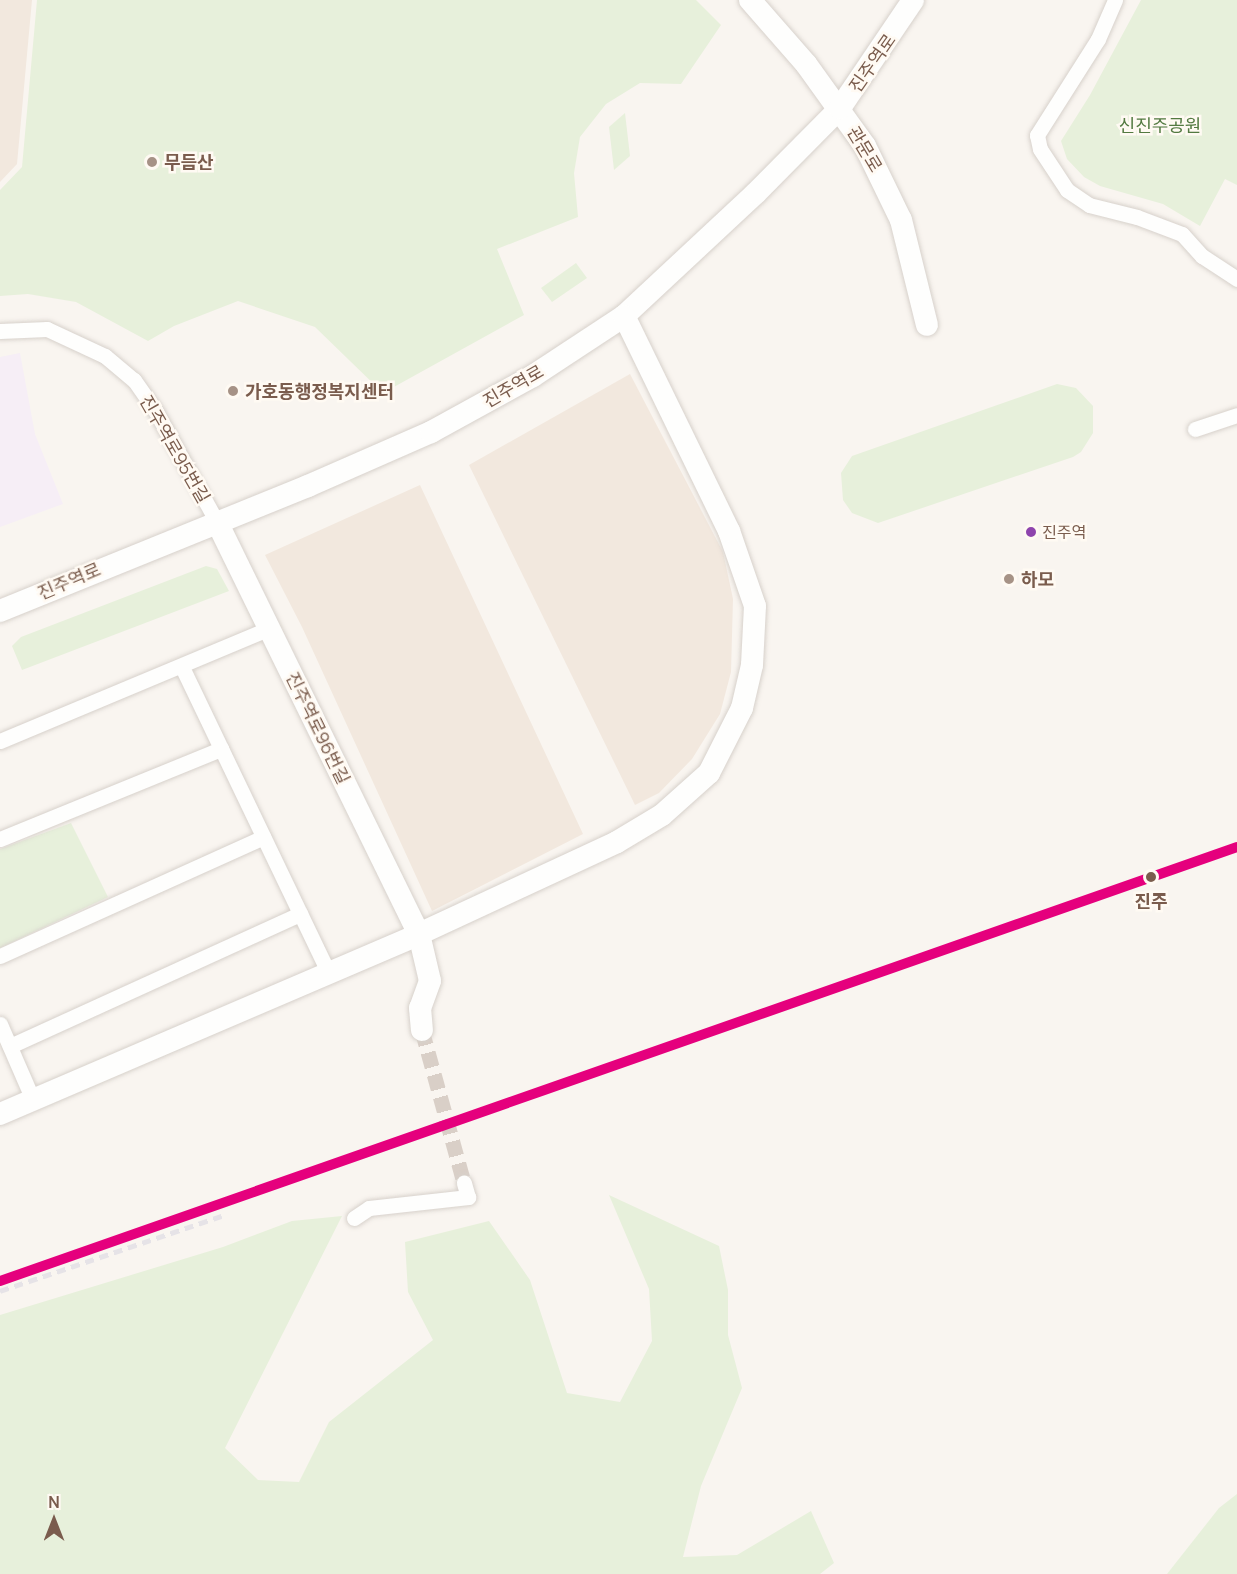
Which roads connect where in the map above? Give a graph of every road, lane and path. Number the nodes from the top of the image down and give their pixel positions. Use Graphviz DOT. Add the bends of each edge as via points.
graph roads {
  1 [pos="750,0"];
  2 [pos="913,0"];
  3 [pos="1114,0"];
  4 [pos="840,108"];
  5 [pos="1237,279"];
  6 [pos="624,316"];
  7 [pos="927,325"];
  8 [pos="0,331"];
  9 [pos="1237,415"];
  10 [pos="1195,429"];
  11 [pos="218,522"];
  12 [pos="0,611"];
  13 [pos="270,628"];
  14 [pos="182,667"];
  15 [pos="0,741"];
  16 [pos="221,749"];
  17 [pos="263,837"];
  18 [pos="0,839"];
  19 [pos="300,914"];
  20 [pos="419,934"];
  21 [pos="0,956"];
  22 [pos="328,972"];
  23 [pos="0,1024"];
  24 [pos="422,1030"];
  25 [pos="10,1046"];
  26 [pos="33,1100"];
  27 [pos="0,1114"];
  28 [pos="464,1183"];
  29 [pos="354,1218"];
  1 -- 4 [label="street, 관문로"];
  2 -- 4 [label="street, 진주역로"];
  3 -- 5 [label="street" via="1098,39 1037,135 1040,149 1067,190 1089,205 1182,234 1202,256"];
  4 -- 6 [label="street, 진주역로"];
  4 -- 7 [label="street, 관문로" via="884,181 901,220"];
  6 -- 11 [label="street, 진주역로" via="533,376 431,432"];
  6 -- 20 [label="street" via="729,531 755,606 752,665 742,708 708,773 662,815 618,842"];
  8 -- 11 [label="street, 진주역로95번길" via="48,329 105,356 134,380"];
  9 -- 10 [label="street"];
  11 -- 12 [label="street, 진주역로"];
  11 -- 13 [label="street, 진주역로96번길"];
  13 -- 14 [label="street"];
  13 -- 20 [label="street, 진주역로96번길"];
  14 -- 15 [label="street"];
  14 -- 16 [label="street"];
  16 -- 17 [label="street"];
  16 -- 18 [label="street"];
  17 -- 19 [label="street"];
  17 -- 21 [label="street"];
  19 -- 22 [label="street"];
  19 -- 25 [label="street"];
  20 -- 22 [label="street"];
  20 -- 24 [label="street, 진주역로96번길" via="430,981 420,1008"];
  22 -- 26 [label="street"];
  23 -- 25 [label="street"];
  25 -- 26 [label="street"];
  26 -- 27 [label="street"];
  28 -- 29 [label="street" via="468,1197 369,1208"];
}
